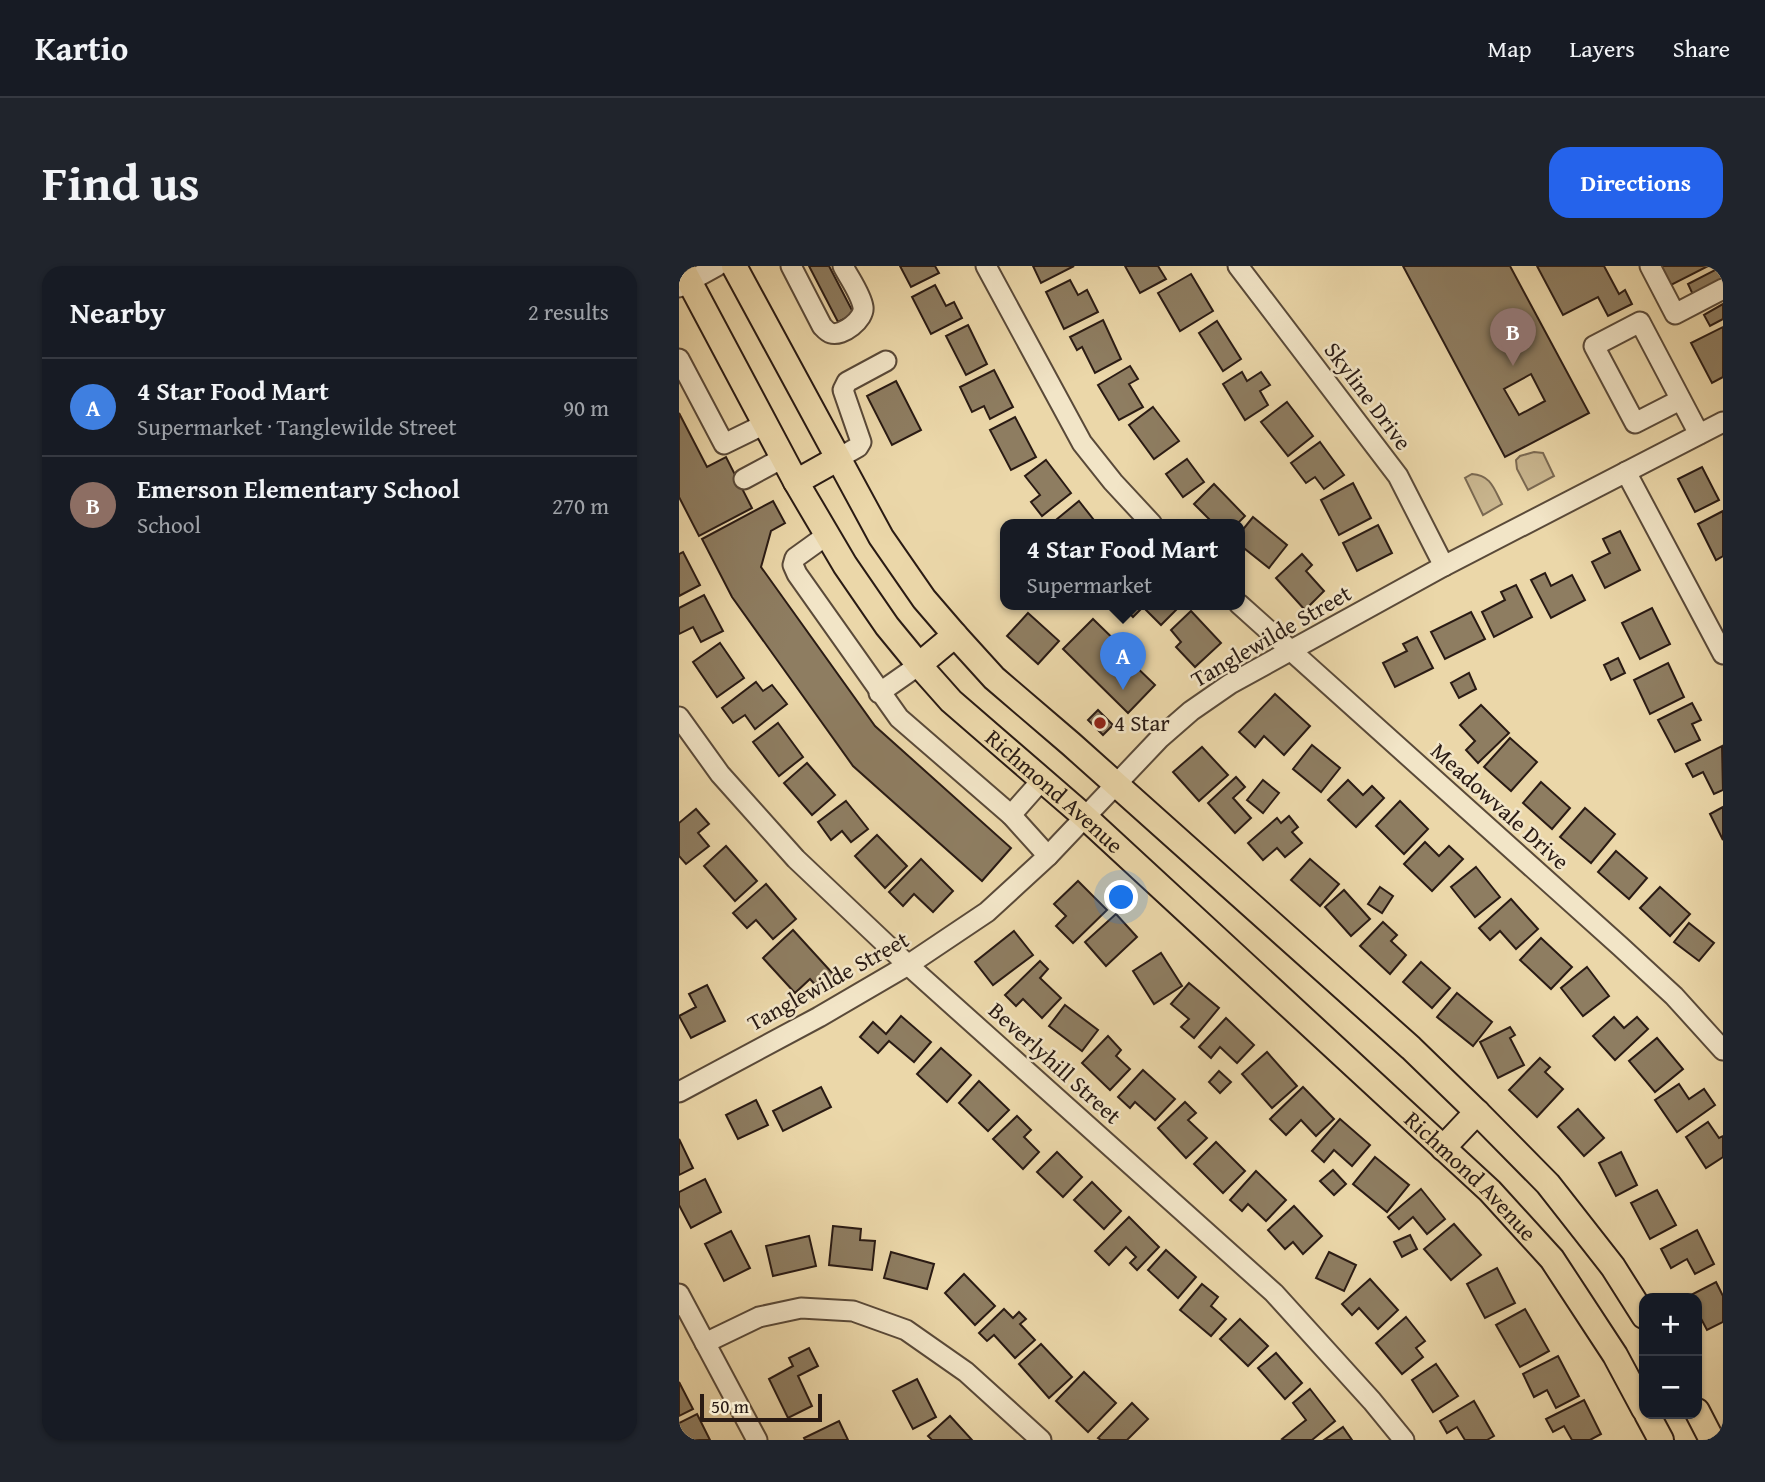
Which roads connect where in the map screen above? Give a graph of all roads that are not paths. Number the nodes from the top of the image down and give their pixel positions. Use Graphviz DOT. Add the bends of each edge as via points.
graph roads {
  1 [pos="717,266"];
  2 [pos="734,266"];
  3 [pos="791,266"];
  4 [pos="843,266"];
  5 [pos="986,266"];
  6 [pos="1238,266"];
  7 [pos="1650,266"];
  8 [pos="683,278"];
  9 [pos="1723,289"];
  10 [pos="679,359"];
  11 [pos="886,362"];
  12 [pos="1679,400"];
  13 [pos="1723,422"];
  14 [pos="765,424"];
  15 [pos="1699,434"];
  16 [pos="783,458"];
  17 [pos="837,460"];
  18 [pos="1626,472"];
  19 [pos="744,479"];
  20 [pos="796,482"];
  21 [pos="1146,519"];
  22 [pos="827,535"];
  23 [pos="1444,566"];
  24 [pos="1245,610"];
  25 [pos="955,635"];
  26 [pos="1290,651"];
  27 [pos="1723,654"];
  28 [pos="919,665"];
  29 [pos="879,693"];
  30 [pos="679,717"];
  31 [pos="1042,780"];
  32 [pos="1116,785"];
  33 [pos="1011,815"];
  34 [pos="1085,817"];
  35 [pos="1048,856"];
  36 [pos="908,965"];
  37 [pos="1723,1050"];
  38 [pos="679,1092"];
  39 [pos="1477,1112"];
  40 [pos="1443,1148"];
  41 [pos="679,1294"];
  42 [pos="1639,1308"];
  43 [pos="705,1343"];
  44 [pos="1639,1400"];
  45 [pos="1650,1419"];
  46 [pos="1702,1419"];
  47 [pos="757,1440"];
  48 [pos="1041,1440"];
  49 [pos="1404,1440"];
  50 [pos="1661,1440"];
  51 [pos="1713,1440"];
  1 -- 8 [label="street"];
  2 -- 17 [label="main road, Richmond Avenue"];
  3 -- 4 [label="street" via="822,326 836,334 863,314"];
  5 -- 21 [label="street" via="1082,443"];
  6 -- 23 [label="street, Skyline Drive" via="1398,476"];
  7 -- 9 [label="street" via="1675,314"];
  8 -- 14 [label="main road, Richmond Avenue"];
  10 -- 14 [label="street" via="724,444"];
  11 -- 17 [label="street" via="847,382 843,390 861,442"];
  12 -- 12 [label="street" via="1640,322 1594,346 1635,423"];
  12 -- 15 [label="street"];
  13 -- 15 [label="street, Tanglewilde Street"];
  14 -- 16 [label="main road, Richmond Avenue"];
  15 -- 18 [label="street, Tanglewilde Street"];
  16 -- 19 [label="street"];
  16 -- 20 [label="main road, Richmond Avenue"];
  17 -- 20 [label="main road"];
  17 -- 25 [label="main road, Richmond Avenue" via="900,566"];
  18 -- 23 [label="street, Tanglewilde Street"];
  18 -- 27 [label="street"];
  20 -- 22 [label="main road, Richmond Avenue"];
  22 -- 28 [label="main road, Richmond Avenue" via="863,593"];
  22 -- 29 [label="street" via="795,558 793,565"];
  23 -- 26 [label="street, Tanglewilde Street"];
  24 -- 26 [label="street, Meadowvale Drive"];
  25 -- 28 [label="main road"];
  25 -- 32 [label="main road, Richmond Avenue" via="994,678"];
  26 -- 32 [label="street, Tanglewilde Street" via="1191,711"];
  26 -- 37 [label="street, Meadowvale Drive" via="1639,963"];
  28 -- 29 [label="street"];
  28 -- 31 [label="main road, Richmond Avenue" via="951,701"];
  29 -- 33 [label="street" via="899,718"];
  30 -- 36 [label="street, Beverlyhill Street" via="720,774 796,859"];
  31 -- 33 [label="street"];
  31 -- 34 [label="main road, Richmond Avenue"];
  32 -- 34 [label="street, Tanglewilde Street"];
  32 -- 39 [label="main road, Richmond Avenue"];
  33 -- 35 [label="street"];
  34 -- 35 [label="street, Tanglewilde Street"];
  34 -- 40 [label="main road, Richmond Avenue"];
  35 -- 36 [label="street, Tanglewilde Street" via="987,912"];
  36 -- 38 [label="street, Tanglewilde Street"];
  36 -- 49 [label="street, Beverlyhill Street" via="1275,1293"];
  39 -- 40 [label="main road"];
  39 -- 42 [label="main road, Richmond Avenue" via="1556,1194"];
  40 -- 44 [label="main road, Richmond Avenue" via="1552,1259"];
  41 -- 43 [label="street"];
  43 -- 47 [label="street"];
  43 -- 48 [label="street" via="759,1317 801,1308 853,1311 906,1330 966,1372"];
  45 -- 50 [label="main road"];
  46 -- 51 [label="main road"];
}
